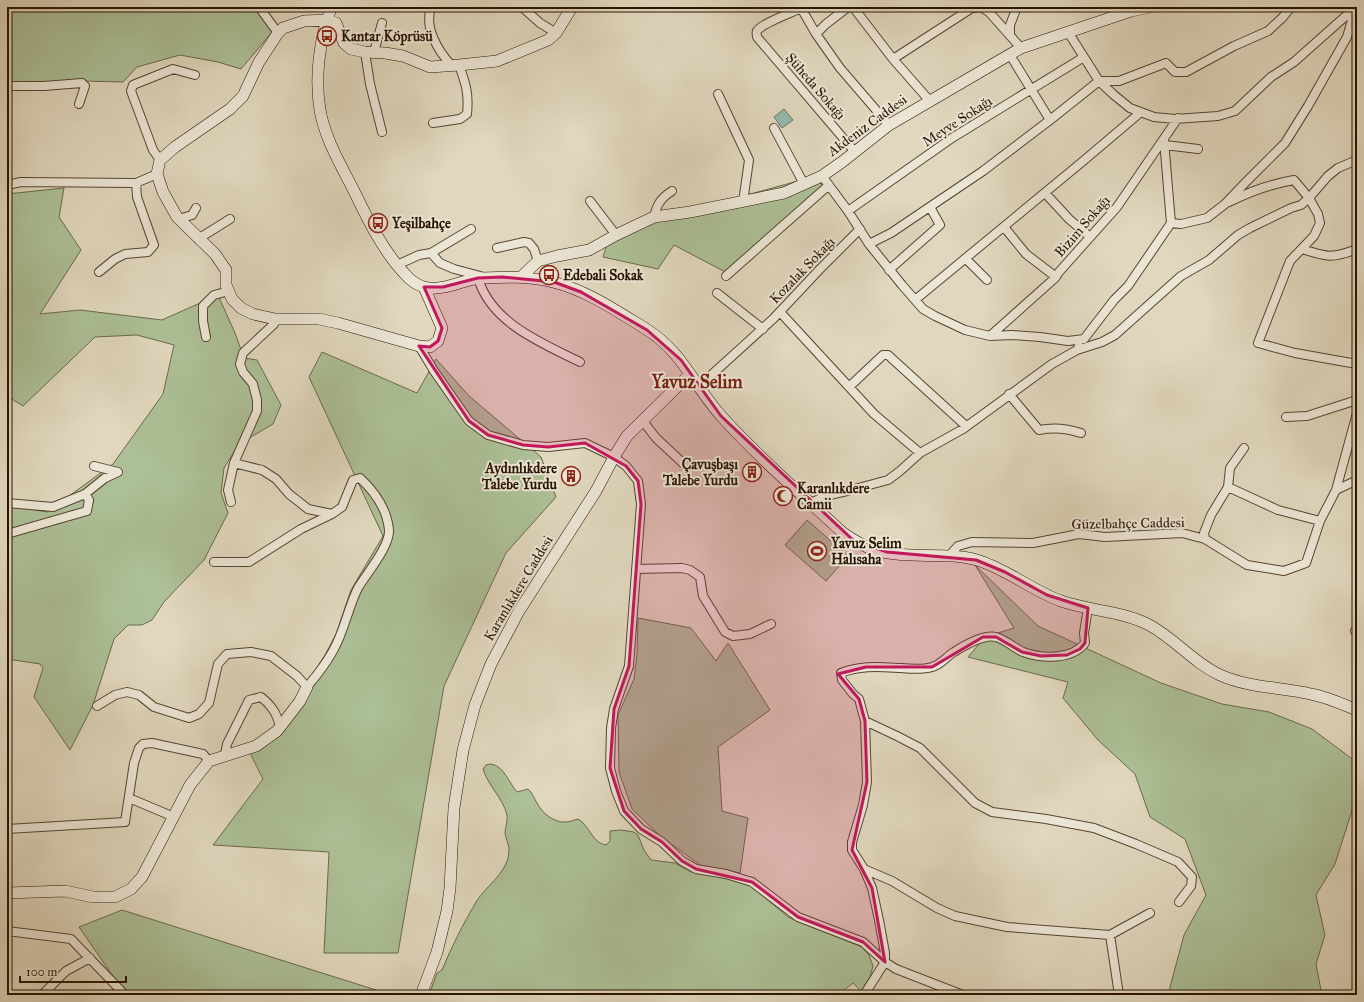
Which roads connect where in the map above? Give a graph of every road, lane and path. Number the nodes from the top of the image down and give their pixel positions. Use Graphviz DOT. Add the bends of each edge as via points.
graph roads {
  1 [pos="259,7"];
  2 [pos="331,7"];
  3 [pos="431,7"];
  4 [pos="522,7"];
  5 [pos="572,7"];
  6 [pos="848,7"];
  7 [pos="853,7"];
  8 [pos="1017,7"];
  9 [pos="1143,7"];
  10 [pos="1291,7"];
  11 [pos="802,8"];
  12 [pos="1356,8"];
  13 [pos="328,20"];
  14 [pos="382,23"];
  15 [pos="1068,32"];
  16 [pos="278,33"];
  17 [pos="556,33"];
  18 [pos="816,34"];
  19 [pos="1010,35"];
  20 [pos="1021,48"];
  21 [pos="369,52"];
  22 [pos="1010,54"];
  23 [pos="1084,57"];
  24 [pos="893,59"];
  25 [pos="456,66"];
  26 [pos="195,75"];
  27 [pos="1099,81"];
  28 [pos="7,86"];
  29 [pos="1030,90"];
  30 [pos="718,94"];
  31 [pos="929,100"];
  32 [pos="79,104"];
  33 [pos="1140,112"];
  34 [pos="1178,118"];
  35 [pos="1050,120"];
  36 [pos="433,123"];
  37 [pos="889,125"];
  38 [pos="774,128"];
  39 [pos="382,132"];
  40 [pos="1165,142"];
  41 [pos="1198,149"];
  42 [pos="855,152"];
  43 [pos="160,160"];
  44 [pos="1357,160"];
  45 [pos="157,174"];
  46 [pos="822,176"];
  47 [pos="136,183"];
  48 [pos="804,184"];
  49 [pos="7,185"];
  50 [pos="829,185"];
  51 [pos="672,191"];
  52 [pos="1045,193"];
  53 [pos="1310,198"];
  54 [pos="590,201"];
  55 [pos="743,202"];
  56 [pos="1225,204"];
  57 [pos="930,207"];
  58 [pos="196,208"];
  59 [pos="848,210"];
  60 [pos="654,217"];
  61 [pos="179,219"];
  62 [pos="230,219"];
  63 [pos="1171,223"];
  64 [pos="1004,227"];
  65 [pos="471,229"];
  66 [pos="860,230"];
  67 [pos="616,234"];
  68 [pos="1090,237"];
  69 [pos="198,239"];
  70 [pos="869,244"];
  71 [pos="497,248"];
  72 [pos="1302,249"];
  73 [pos="1357,249"];
  74 [pos="431,253"];
  75 [pos="966,259"];
  76 [pos="538,261"];
  77 [pos="397,265"];
  78 [pos="889,270"];
  79 [pos="99,272"];
  80 [pos="726,276"];
  81 [pos="1056,277"];
  82 [pos="482,278"];
  83 [pos="520,278"];
  84 [pos="987,280"];
  85 [pos="424,287"];
  86 [pos="229,291"];
  87 [pos="717,293"];
  88 [pos="915,300"];
  89 [pos="780,312"];
  90 [pos="275,319"];
  91 [pos="763,329"];
  92 [pos="990,336"];
  93 [pos="206,337"];
  94 [pos="1084,339"];
  95 [pos="424,347"];
  96 [pos="1077,350"];
  97 [pos="580,362"];
  98 [pos="1357,364"];
  99 [pos="690,374"];
  100 [pos="698,387"];
  101 [pos="849,387"];
  102 [pos="1009,394"];
  103 [pos="1357,400"];
  104 [pos="1357,413"];
  105 [pos="1286,417"];
  106 [pos="642,421"];
  107 [pos="966,426"];
  108 [pos="1080,433"];
  109 [pos="1244,448"];
  110 [pos="920,453"];
  111 [pos="614,457"];
  112 [pos="234,463"];
  113 [pos="685,465"];
  114 [pos="94,466"];
  115 [pos="1353,482"];
  116 [pos="1228,487"];
  117 [pos="1336,490"];
  118 [pos="85,494"];
  119 [pos="231,502"];
  120 [pos="7,503"];
  121 [pos="811,503"];
  122 [pos="332,514"];
  123 [pos="1320,521"];
  124 [pos="7,534"];
  125 [pos="1205,539"];
  126 [pos="949,556"];
  127 [pos="214,562"];
  128 [pos="636,569"];
  129 [pos="1088,608"];
  130 [pos="771,624"];
  131 [pos="308,687"];
  132 [pos="97,706"];
  133 [pos="1357,710"];
  134 [pos="865,721"];
  135 [pos="280,727"];
  136 [pos="225,756"];
  137 [pos="209,761"];
  138 [pos="129,798"];
  139 [pos="174,817"];
  140 [pos="7,829"];
  141 [pos="864,869"];
  142 [pos="7,893"];
  143 [pos="1179,902"];
  144 [pos="1150,914"];
  145 [pos="7,931"];
  146 [pos="1110,935"];
  147 [pos="90,958"];
  148 [pos="884,962"];
  149 [pos="42,995"];
  150 [pos="125,995"];
  151 [pos="421,995"];
  152 [pos="864,995"];
  153 [pos="963,995"];
  154 [pos="1119,995"];
  1 -- 16 [label="street"];
  2 -- 13 [label="street"];
  3 -- 25 [label="street" via="430,30 446,60"];
  4 -- 17 [label="street" via="540,24"];
  5 -- 17 [label="street"];
  6 -- 18 [label="street"];
  7 -- 24 [label="street"];
  8 -- 19 [label="street" via="1010,25"];
  9 -- 15 [label="street, Akdeniz Caddesi"];
  10 -- 27 [label="street" via="1268,31 1186,72 1175,72 1166,63 1119,81"];
  11 -- 18 [label="street"];
  11 -- 42 [label="street, Şüheda Sokağı" via="759,29 757,37"];
  12 -- 34 [label="street" via="1294,62 1271,77 1235,111 1218,116"];
  12 -- 56 [label="street" via="1347,37 1285,144"];
  13 -- 16 [label="street" via="304,21 283,28"];
  13 -- 21 [label="street" via="336,23 346,46"];
  13 -- 77 [label="street" via="319,63 319,96 323,124 328,140 364,211"];
  14 -- 21 [label="street"];
  15 -- 20 [label="street, Akdeniz Caddesi"];
  15 -- 23 [label="street"];
  16 -- 43 [label="street" via="259,62 243,96 230,109"];
  17 -- 25 [label="street" via="548,40 497,61"];
  18 -- 37 [label="street" via="840,68"];
  19 -- 20 [label="street"];
  19 -- 24 [label="street" via="989,12 981,7 972,8"];
  20 -- 22 [label="street, Akdeniz Caddesi"];
  21 -- 25 [label="street" via="403,56 430,67"];
  21 -- 39 [label="street" via="370,84"];
  22 -- 29 [label="street"];
  22 -- 31 [label="street, Akdeniz Caddesi"];
  23 -- 27 [label="street"];
  23 -- 29 [label="street, Meyve Sokağı"];
  24 -- 31 [label="street"];
  25 -- 36 [label="street" via="467,87 467,114 460,119"];
  26 -- 43 [label="street" via="173,69 133,85 131,91 153,150"];
  27 -- 33 [label="street" via="1130,108"];
  27 -- 35 [label="street"];
  28 -- 32 [label="street" via="82,83 85,86"];
  29 -- 35 [label="street"];
  29 -- 59 [label="street, Meyve Sokağı" via="952,138"];
  30 -- 55 [label="street" via="749,160"];
  31 -- 37 [label="street, Akdeniz Caddesi"];
  33 -- 34 [label="street" via="1154,117"];
  33 -- 52 [label="street"];
  34 -- 40 [label="street, Bizim Sokağı"];
  35 -- 57 [label="street"];
  37 -- 42 [label="street, Akdeniz Caddesi"];
  38 -- 48 [label="street"];
  40 -- 41 [label="street"];
  40 -- 63 [label="street"];
  40 -- 68 [label="street, Bizim Sokağı" via="1117,207"];
  42 -- 46 [label="street, Akdeniz Caddesi"];
  43 -- 45 [label="street"];
  44 -- 53 [label="street" via="1338,168 1328,176"];
  45 -- 47 [label="street"];
  45 -- 61 [label="street" via="163,192"];
  46 -- 48 [label="street, Akdeniz Caddesi"];
  46 -- 50 [label="street"];
  47 -- 49 [label="street" via="21,182"];
  47 -- 79 [label="street" via="136,197 154,245 148,252 125,254"];
  48 -- 55 [label="street, Akdeniz Caddesi" via="784,193"];
  50 -- 59 [label="street"];
  50 -- 80 [label="street"];
  51 -- 60 [label="street" via="663,197"];
  52 -- 64 [label="street"];
  52 -- 68 [label="street"];
  53 -- 56 [label="street" via="1294,180 1252,191"];
  53 -- 72 [label="street" via="1320,223 1314,236"];
  53 -- 96 [label="street" via="1302,205 1275,214 1238,235 1209,260 1181,276 1115,335"];
  54 -- 67 [label="street"];
  55 -- 60 [label="street, Akdeniz Caddesi"];
  56 -- 63 [label="street" via="1207,218 1181,224"];
  57 -- 70 [label="street" via="891,233"];
  57 -- 78 [label="street" via="940,225"];
  58 -- 61 [label="street" via="192,215"];
  59 -- 66 [label="street"];
  60 -- 67 [label="street, Akdeniz Caddesi"];
  61 -- 69 [label="street"];
  62 -- 69 [label="street"];
  63 -- 94 [label="street" via="1128,286"];
  64 -- 75 [label="street"];
  64 -- 81 [label="street" via="1026,254"];
  65 -- 74 [label="street"];
  66 -- 70 [label="street"];
  66 -- 89 [label="street, Kozalak Sokağı"];
  67 -- 76 [label="street, Akdeniz Caddesi" via="589,250"];
  68 -- 81 [label="street, Bizim Sokağı"];
  69 -- 86 [label="street" via="215,254 226,270 226,285"];
  70 -- 78 [label="street"];
  71 -- 76 [label="street" via="529,243"];
  72 -- 73 [label="street" via="1333,257"];
  72 -- 98 [label="street" via="1290,261 1258,343 1295,353"];
  74 -- 77 [label="street" via="419,255"];
  74 -- 82 [label="street" via="440,263"];
  75 -- 84 [label="street"];
  75 -- 88 [label="street"];
  76 -- 83 [label="street"];
  77 -- 85 [label="street" via="411,279"];
  78 -- 88 [label="street"];
  81 -- 92 [label="street, Bizim Sokağı"];
  82 -- 83 [label="street"];
  82 -- 85 [label="street" via="443,287"];
  82 -- 97 [label="street" via="482,291 503,317 523,333"];
  83 -- 99 [label="street" via="554,282 595,299 660,339 681,360"];
  85 -- 95 [label="street" via="442,328 438,340"];
  86 -- 90 [label="street" via="232,299 241,308 253,314"];
  86 -- 93 [label="street" via="214,295 203,306"];
  87 -- 91 [label="street"];
  88 -- 92 [label="street" via="923,309 935,316 965,330"];
  89 -- 91 [label="street, Kozalak Sokağı"];
  89 -- 101 [label="street"];
  90 -- 95 [label="street" via="320,319"];
  90 -- 112 [label="street" via="274,324 242,353 240,364 253,384 257,411"];
  91 -- 100 [label="street, Kozalak Sokağı"];
  92 -- 94 [label="street" via="1026,336 1068,341"];
  94 -- 96 [label="street"];
  95 -- 111 [label="street" via="434,372 469,421 488,435 522,445 548,447 585,443"];
  96 -- 102 [label="street"];
  99 -- 100 [label="street"];
  99 -- 106 [label="street, Karanlıkdere Caddesi"];
  100 -- 121 [label="street" via="731,426"];
  101 -- 107 [label="street" via="883,355 888,355"];
  101 -- 110 [label="street" via="874,414"];
  102 -- 107 [label="street"];
  102 -- 108 [label="street" via="1039,430 1053,428"];
  103 -- 105 [label="street" via="1307,416"];
  104 -- 117 [label="street"];
  106 -- 111 [label="street, Karanlıkdere Caddesi" via="627,436"];
  106 -- 113 [label="street"];
  107 -- 110 [label="street"];
  109 -- 116 [label="street" via="1230,468"];
  110 -- 121 [label="street" via="888,480 825,496"];
  111 -- 128 [label="street" via="626,466 638,481 641,504"];
  111 -- 151 [label="street, Karanlıkdere Caddesi" via="596,491 509,628 482,685 463,750 457,782 447,911 437,952"];
  112 -- 119 [label="street" via="228,490"];
  112 -- 122 [label="street" via="262,470 276,479 289,494 308,509"];
  114 -- 118 [label="street" via="118,472 105,478"];
  115 -- 117 [label="street"];
  116 -- 123 [label="street" via="1278,510"];
  116 -- 125 [label="street" via="1211,515 1204,533"];
  117 -- 123 [label="street"];
  118 -- 120 [label="street" via="53,507"];
  118 -- 124 [label="street" via="89,500 87,511"];
  121 -- 126 [label="street" via="843,533 875,550"];
  122 -- 127 [label="street" via="301,529 249,562"];
  122 -- 131 [label="street" via="342,507 353,480 360,478 384,509 389,530 388,540 358,589 337,644"];
  123 -- 125 [label="street, Güzelbahçe Caddesi" via="1306,563 1284,571 1247,565"];
  125 -- 126 [label="street, Güzelbahçe Caddesi" via="1182,533 1105,537 1079,534 1034,543 972,542 958,546"];
  126 -- 129 [label="street" via="989,564 1047,595"];
  128 -- 130 [label="street" via="690,570 700,577 703,596 725,632 733,636 750,634"];
  128 -- 148 [label="street" via="629,666 614,709 611,728 610,768 624,811 641,829 662,842 682,861 696,869 752,882 798,917 863,942"];
  129 -- 133 [label="street" via="1151,626 1205,667 1229,679 1320,696"];
  129 -- 134 [label="street" via="1085,643 1080,649 1067,655 1041,656 1022,652 996,637 983,637 953,652 932,667 866,667 841,673 842,680 859,700"];
  131 -- 132 [label="street" via="271,656 251,652 227,654 218,664 209,703 199,714 188,718 154,707 139,695 127,692 115,695"];
  131 -- 135 [label="street"];
  134 -- 141 [label="street" via="867,782 852,842 852,850"];
  134 -- 143 [label="street" via="920,748 975,803 992,812 1046,818 1094,828 1178,862 1192,877 1191,886"];
  135 -- 136 [label="street" via="256,746"];
  135 -- 136 [label="street" via="278,718 268,702 260,697 249,700"];
  136 -- 137 [label="street"];
  137 -- 138 [label="street" via="203,754 152,743 143,744 134,763"];
  137 -- 139 [label="street" via="190,785"];
  138 -- 139 [label="street"];
  138 -- 140 [label="street" via="125,822"];
  139 -- 142 [label="street" via="142,877 131,889 115,897 92,897 65,891"];
  141 -- 146 [label="street" via="892,881 955,916 1007,926"];
  141 -- 148 [label="street" via="872,888 879,920 885,953"];
  144 -- 146 [label="street"];
  145 -- 147 [label="street" via="71,939"];
  146 -- 154 [label="street"];
  147 -- 149 [label="street" via="66,971"];
  147 -- 150 [label="street"];
  148 -- 152 [label="street"];
  148 -- 153 [label="street"];
}
